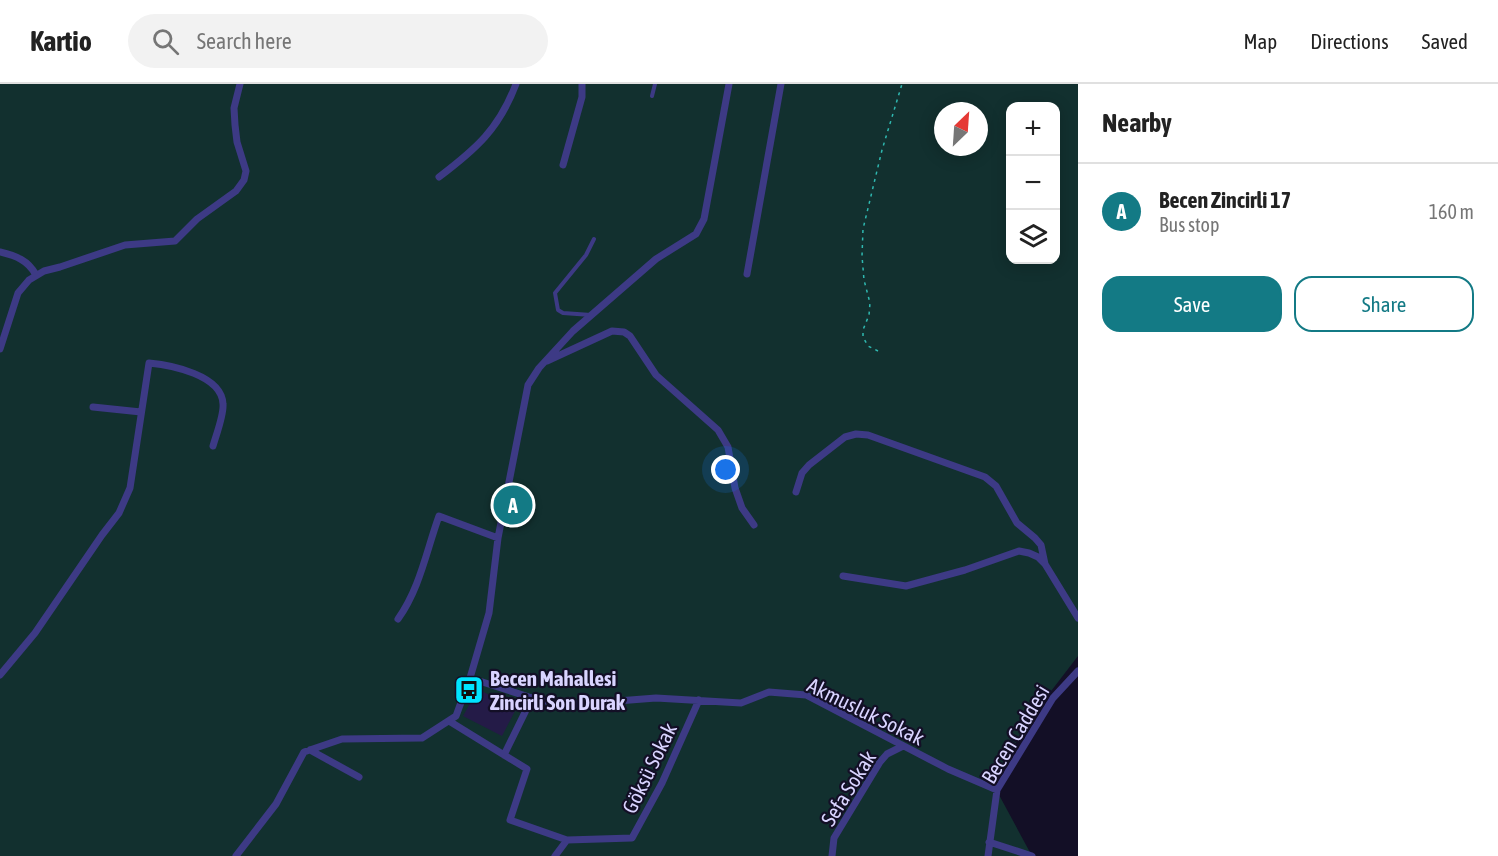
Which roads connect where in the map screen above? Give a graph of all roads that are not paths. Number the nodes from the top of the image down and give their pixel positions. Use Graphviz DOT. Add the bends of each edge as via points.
graph roads {
  1 [pos="240,84"];
  2 [pos="516,84"];
  3 [pos="582,84"];
  4 [pos="655,84"];
  5 [pos="729,84"];
  6 [pos="781,84"];
  7 [pos="652,96"];
  8 [pos="563,165"];
  9 [pos="439,177"];
  10 [pos="594,239"];
  11 [pos="0,252"];
  12 [pos="747,274"];
  13 [pos="36,275"];
  14 [pos="591,315"];
  15 [pos="0,349"];
  16 [pos="544,363"];
  17 [pos="93,407"];
  18 [pos="141,412"];
  19 [pos="213,446"];
  20 [pos="796,492"];
  21 [pos="753,525"];
  22 [pos="498,538"];
  23 [pos="1045,564"];
  24 [pos="843,576"];
  25 [pos="1078,618"];
  26 [pos="398,619"];
  27 [pos="1078,671"];
  28 [pos="0,675"];
  29 [pos="470,678"];
  30 [pos="532,698"];
  31 [pos="699,700"];
  32 [pos="449,721"];
  33 [pos="903,746"];
  34 [pos="310,750"];
  35 [pos="504,755"];
  36 [pos="359,777"];
  37 [pos="997,790"];
  38 [pos="567,840"];
  39 [pos="989,842"];
  40 [pos="236,856"];
  41 [pos="555,856"];
  42 [pos="832,856"];
  43 [pos="988,856"];
  44 [pos="1032,856"];
  1 -- 13 [label="street" via="234,108 235,125 246,175 236,191 197,219 175,242 124,245"];
  2 -- 9 [label="street" via="496,125 470,154"];
  3 -- 8 [label="street"];
  4 -- 7 [label="lane"];
  5 -- 14 [label="street" via="704,219 696,234 656,260"];
  6 -- 12 [label="street"];
  10 -- 14 [label="lane" via="555,293 562,313"];
  11 -- 13 [label="street" via="24,260"];
  13 -- 15 [label="street" via="18,293"];
  14 -- 16 [label="street"];
  16 -- 21 [label="street" via="612,331 630,336 656,375 718,430 729,447 742,508"];
  16 -- 22 [label="street" via="528,385"];
  17 -- 18 [label="street"];
  18 -- 19 [label="street" via="149,363 176,366 201,377 215,388 223,405"];
  18 -- 28 [label="street" via="130,488 119,513 35,633"];
  20 -- 23 [label="street" via="808,465 844,437 868,435 985,477 996,486 1017,523 1041,545"];
  22 -- 26 [label="street" via="439,516 420,578"];
  22 -- 29 [label="street" via="489,613"];
  23 -- 24 [label="street" via="1038,557 1018,552 906,586"];
  23 -- 25 [label="street"];
  27 -- 37 [label="street, Becen Caddesi" via="1053,698"];
  29 -- 30 [label="street, Akmusluk Sokak"];
  29 -- 32 [label="street" via="456,716"];
  30 -- 31 [label="street, Akmusluk Sokak" via="566,705 656,698"];
  30 -- 35 [label="street"];
  31 -- 33 [label="street, Akmusluk Sokak" via="741,702 769,692 806,695"];
  31 -- 38 [label="street, Göksü Sokak" via="632,838"];
  32 -- 34 [label="street" via="422,738 342,739"];
  32 -- 35 [label="street"];
  33 -- 37 [label="street, Akmusluk Sokak"];
  33 -- 42 [label="street, Sefa Sokak" via="880,762 834,838"];
  34 -- 36 [label="street"];
  34 -- 40 [label="street" via="304,752 276,804"];
  35 -- 38 [label="street" via="527,770 510,820"];
  37 -- 39 [label="street, Becen Caddesi"];
  38 -- 41 [label="street"];
  39 -- 43 [label="street, Becen Caddesi"];
  39 -- 44 [label="street"];
}
